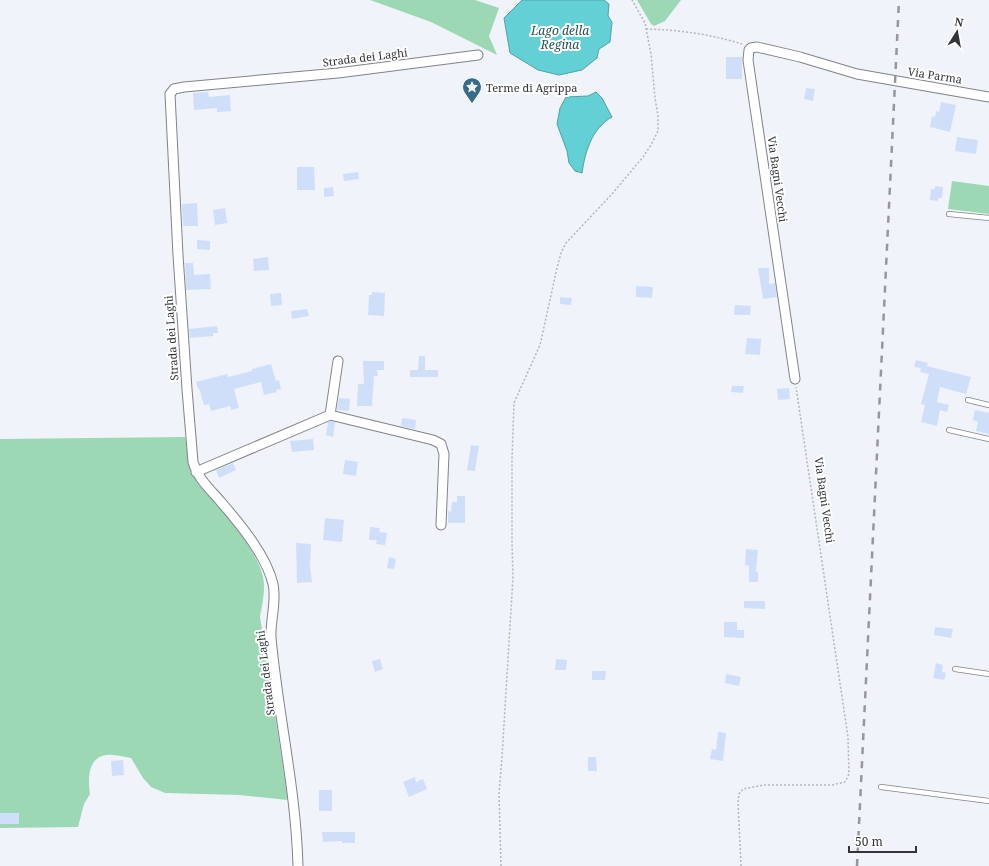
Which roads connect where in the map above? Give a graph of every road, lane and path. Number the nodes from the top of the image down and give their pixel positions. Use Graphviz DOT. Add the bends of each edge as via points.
graph roads {
  1 [pos="632,0"];
  2 [pos="646,29"];
  3 [pos="757,47"];
  4 [pos="478,55"];
  5 [pos="989,97"];
  6 [pos="949,214"];
  7 [pos="989,218"];
  8 [pos="338,360"];
  9 [pos="795,379"];
  10 [pos="968,400"];
  11 [pos="989,405"];
  12 [pos="330,415"];
  13 [pos="949,430"];
  14 [pos="989,439"];
  15 [pos="196,472"];
  16 [pos="441,525"];
  17 [pos="955,668"];
  18 [pos="989,674"];
  19 [pos="881,787"];
  20 [pos="989,801"];
  21 [pos="298,866"];
  22 [pos="501,866"];
  23 [pos="741,866"];
  1 -- 2 [label="path"];
  2 -- 3 [label="path" via="691,32"];
  2 -- 22 [label="path" via="659,120 658,131 643,157 566,243 557,268 540,345 514,403 513,577 499,793"];
  3 -- 5 [label="street, Via Parma" via="850,72"];
  3 -- 9 [label="street, Via Bagni Vecchi" via="749,50 748,60"];
  4 -- 15 [label="street, Strada dei Laghi" via="338,73 184,87 171,92 177,247"];
  6 -- 7 [label="lane"];
  8 -- 12 [label="street"];
  9 -- 23 [label="path, Via Bagni Vecchi" via="848,737 849,774 845,782 837,785 764,785 744,789 739,794 738,802"];
  10 -- 11 [label="lane"];
  12 -- 15 [label="street"];
  12 -- 16 [label="street" via="441,444 444,454"];
  13 -- 14 [label="lane"];
  15 -- 21 [label="street, Strada dei Laghi" via="256,548 273,585 271,644 291,784"];
  17 -- 18 [label="lane"];
  19 -- 20 [label="lane"];
}
